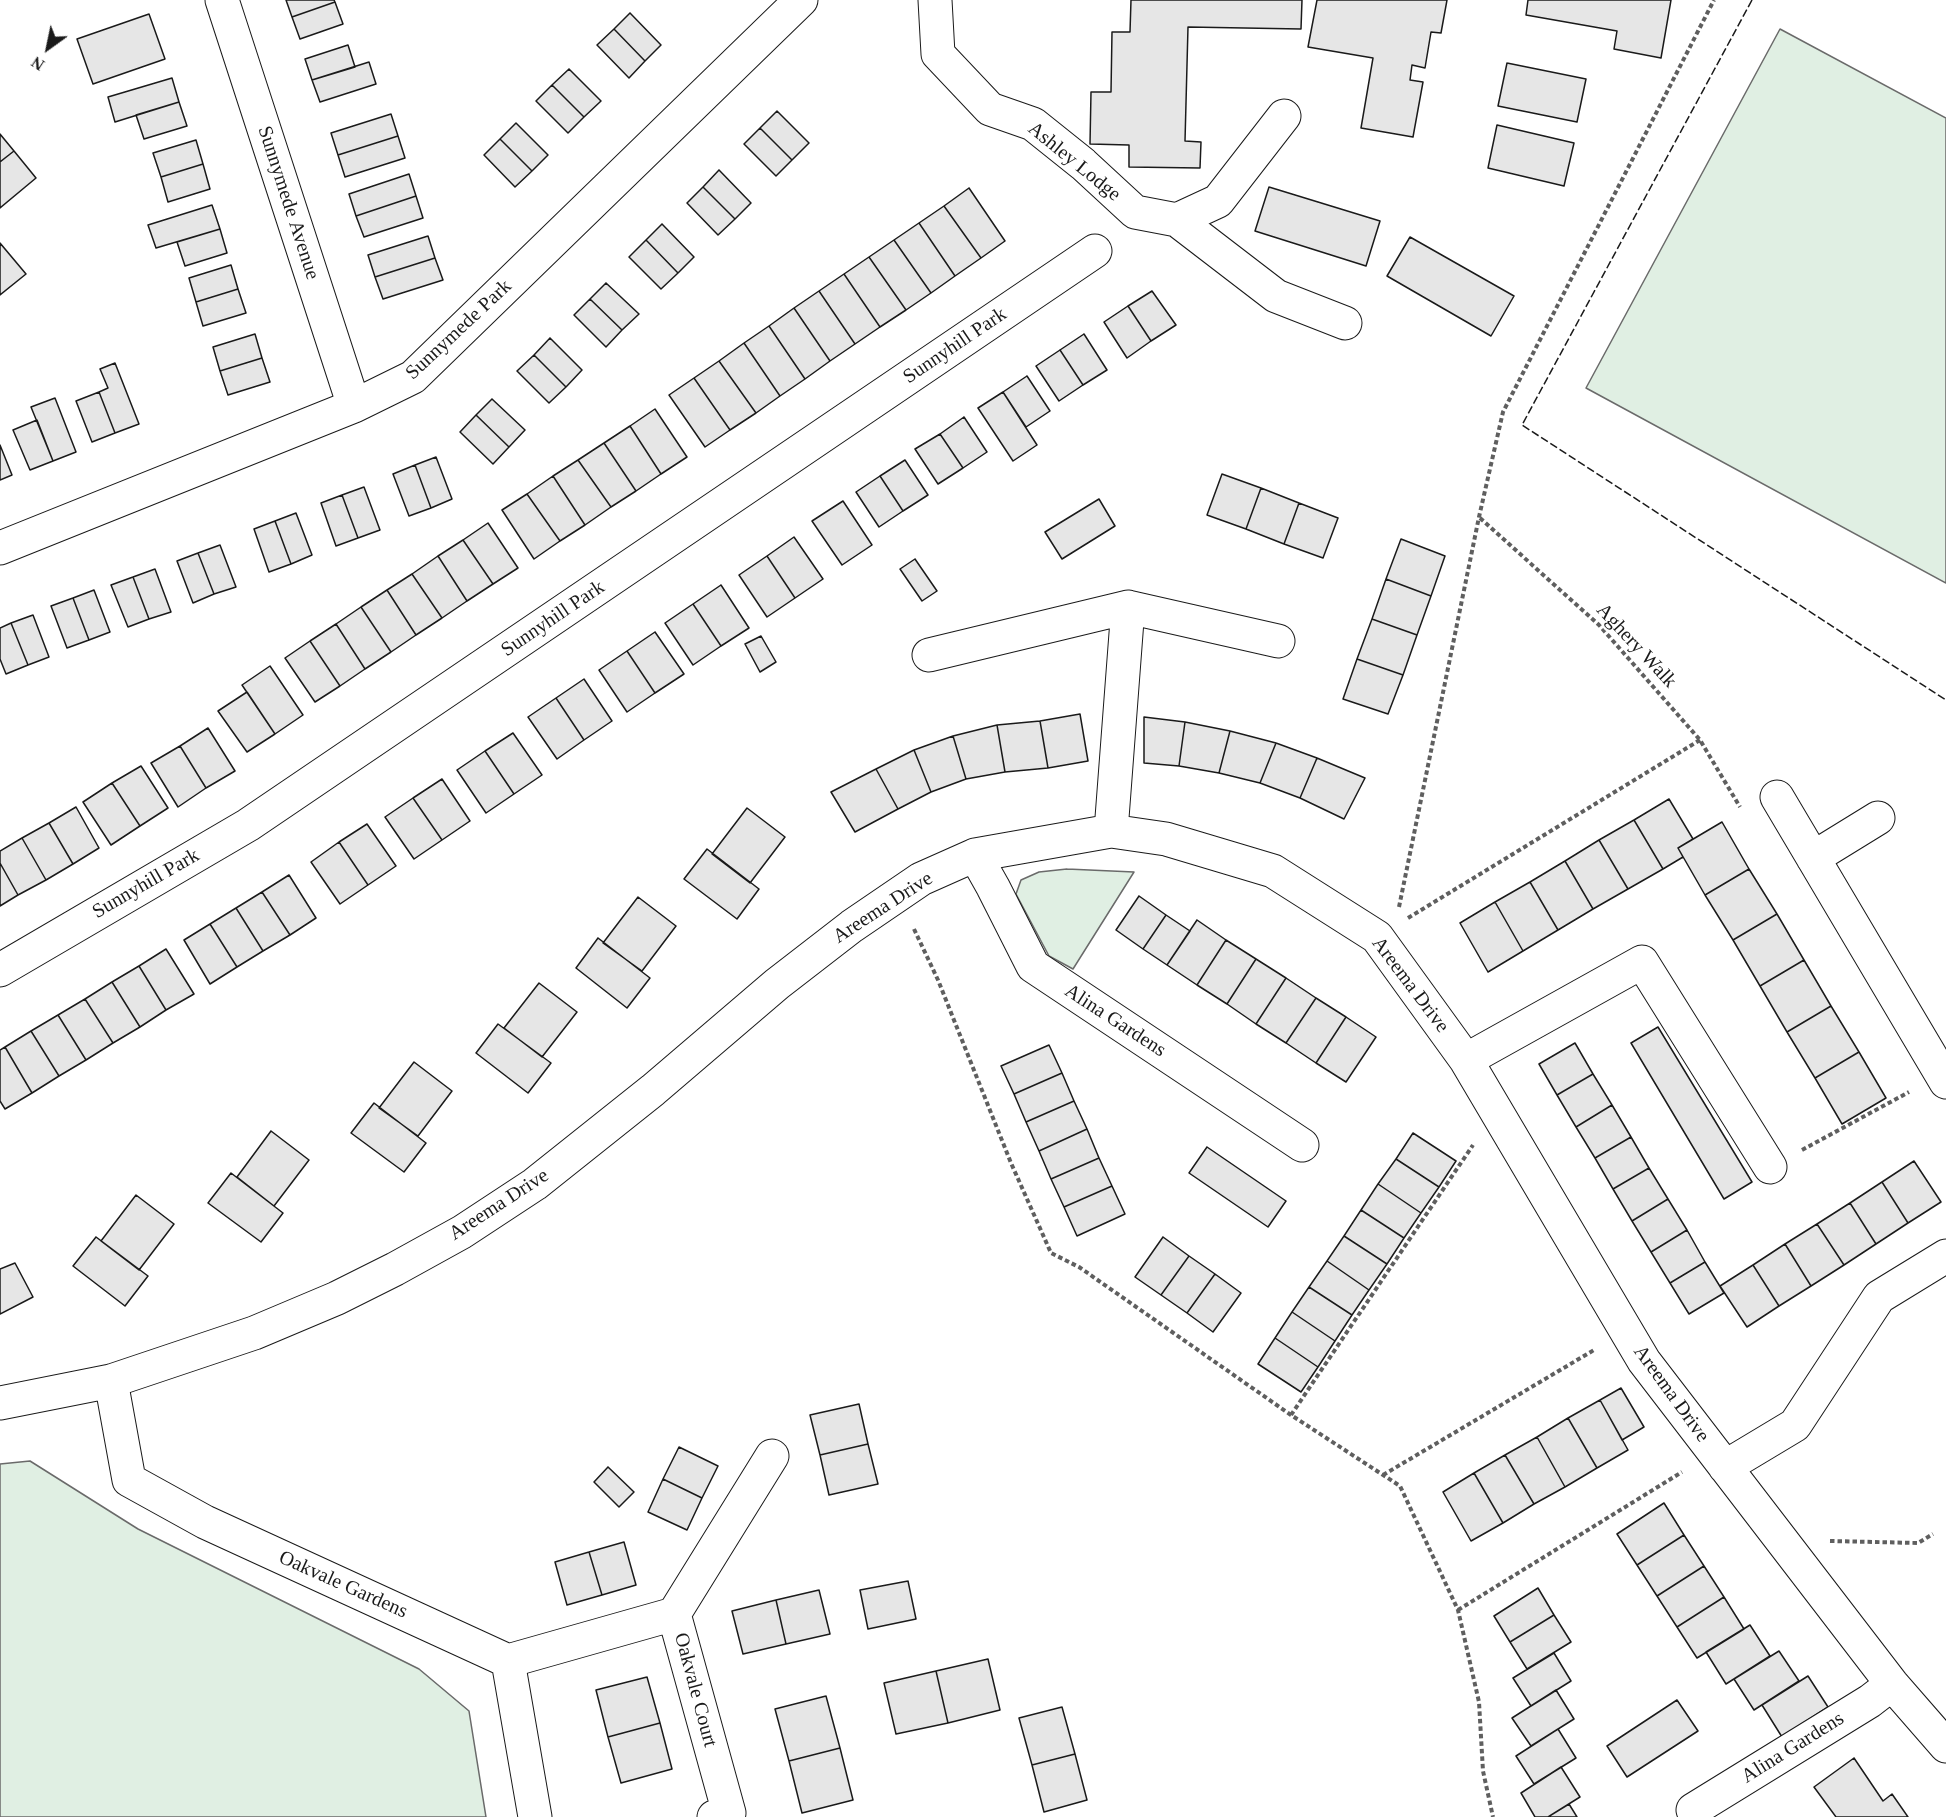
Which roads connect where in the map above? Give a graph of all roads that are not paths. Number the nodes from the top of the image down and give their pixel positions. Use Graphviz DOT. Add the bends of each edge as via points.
graph roads {
  1 [pos="222,0"];
  2 [pos="801,0"];
  3 [pos="935,0"];
  4 [pos="1284,116"];
  5 [pos="1177,220"];
  6 [pos="1095,251"];
  7 [pos="1345,323"];
  8 [pos="354,406"];
  9 [pos="0,548"];
  10 [pos="1128,607"];
  11 [pos="1278,641"];
  12 [pos="929,655"];
  13 [pos="1777,797"];
  14 [pos="1878,818"];
  15 [pos="1111,831"];
  16 [pos="975,855"];
  17 [pos="1813,858"];
  18 [pos="0,970"];
  19 [pos="1466,1060"];
  20 [pos="1946,1082"];
  21 [pos="1302,1145"];
  22 [pos="1770,1167"];
  23 [pos="1946,1256"];
  24 [pos="111,1381"];
  25 [pos="0,1403"];
  26 [pos="772,1456"];
  27 [pos="1725,1467"];
  28 [pos="674,1614"];
  29 [pos="508,1661"];
  30 [pos="1892,1684"];
  31 [pos="1946,1746"];
  32 [pos="1693,1810"];
  33 [pos="535,1817"];
  34 [pos="714,1817"];
  1 -- 8 [label="street, Sunnymede Avenue"];
  2 -- 8 [label="street, Sunnymede Park" via="413,377"];
  3 -- 5 [label="street, Ashley Lodge" via="938,54 990,110 1033,124 1136,212"];
  4 -- 5 [label="street" via="1218,201"];
  5 -- 7 [label="street, Ashley Lodge" via="1276,296"];
  6 -- 18 [label="street, Sunnyhill Park" via="248,825"];
  8 -- 9 [label="street, Sunnymede Park"];
  10 -- 11 [label="street"];
  10 -- 12 [label="street"];
  10 -- 15 [label="street"];
  13 -- 17 [label="street"];
  14 -- 17 [label="street"];
  15 -- 16 [label="street, Areema Drive"];
  15 -- 19 [label="street, Areema Drive" via="1166,838 1273,871 1377,937"];
  16 -- 21 [label="street, Alina Gardens" via="1033,966"];
  16 -- 24 [label="street, Areema Drive" via="921,879 852,926 536,1184 462,1232 395,1269 255,1333"];
  17 -- 20 [label="street"];
  19 -- 22 [label="street" via="1642,962"];
  19 -- 27 [label="street, Areema Drive" via="1644,1361"];
  23 -- 27 [label="street" via="1879,1297 1795,1425"];
  24 -- 25 [label="street, Areema Drive"];
  24 -- 29 [label="street, Oakvale Gardens" via="129,1480 206,1522"];
  26 -- 28 [label="street"];
  27 -- 30 [label="street, Areema Drive"];
  28 -- 29 [label="street, Oakvale Court"];
  28 -- 34 [label="street, Oakvale Court" via="729,1813"];
  29 -- 33 [label="street"];
  30 -- 31 [label="street, Areema Drive"];
  30 -- 32 [label="street, Alina Gardens"];
}
